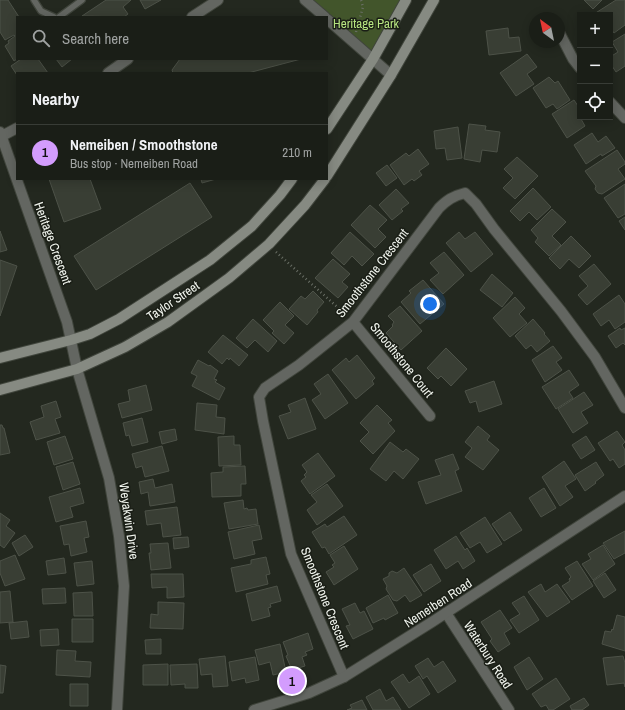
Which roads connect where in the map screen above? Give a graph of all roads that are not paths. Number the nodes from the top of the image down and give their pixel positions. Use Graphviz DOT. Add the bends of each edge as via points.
graph roads {
  1 [pos="34,0"];
  2 [pos="82,0"];
  3 [pos="218,0"];
  4 [pos="305,0"];
  5 [pos="406,0"];
  6 [pos="434,0"];
  7 [pos="52,16"];
  8 [pos="60,16"];
  9 [pos="194,16"];
  10 [pos="324,16"];
  11 [pos="328,20"];
  12 [pos="565,44"];
  13 [pos="373,59"];
  14 [pos="127,60"];
  15 [pos="577,64"];
  16 [pos="109,72"];
  17 [pos="391,75"];
  18 [pos="613,105"];
  19 [pos="625,118"];
  20 [pos="328,127"];
  21 [pos="16,128"];
  22 [pos="1,135"];
  23 [pos="328,174"];
  24 [pos="16,178"];
  25 [pos="17,180"];
  26 [pos="291,180"];
  27 [pos="323,180"];
  28 [pos="353,322"];
  29 [pos="71,340"];
  30 [pos="0,358"];
  31 [pos="77,369"];
  32 [pos="0,390"];
  33 [pos="625,408"];
  34 [pos="430,416"];
  35 [pos="625,496"];
  36 [pos="446,613"];
  37 [pos="344,677"];
  38 [pos="118,710"];
  39 [pos="254,710"];
  40 [pos="508,710"];
  1 -- 7 [label="lane" via="41,11"];
  2 -- 8 [label="lane"];
  3 -- 9 [label="street"];
  4 -- 10 [label="street"];
  5 -- 13 [label="main road"];
  6 -- 17 [label="main road"];
  11 -- 13 [label="street"];
  12 -- 15 [label="street"];
  13 -- 17 [label="street"];
  13 -- 20 [label="main road"];
  14 -- 16 [label="street"];
  17 -- 23 [label="main road"];
  18 -- 19 [label="street"];
  21 -- 22 [label="street"];
  22 -- 24 [label="street, Heritage Crescent"];
  25 -- 29 [label="street, Heritage Crescent"];
  26 -- 29 [label="main road, Taylor Street" via="252,226 210,260 119,318 90,334"];
  27 -- 31 [label="main road, Taylor Street" via="305,205 269,244 229,278 168,322 125,347"];
  28 -- 33 [label="street, Smoothstone Crescent" via="439,208 455,195 465,193 565,317 594,357"];
  28 -- 34 [label="street, Smoothstone Court"];
  28 -- 37 [label="street, Smoothstone Crescent" via="299,366 266,388 259,397 291,554"];
  29 -- 30 [label="main road, Taylor Street"];
  29 -- 31 [label="street, Weyakwin Drive"];
  31 -- 32 [label="main road, Taylor Street"];
  31 -- 38 [label="street, Weyakwin Drive" via="110,478 119,536 124,586"];
  35 -- 36 [label="street, Nemeiben Road"];
  36 -- 37 [label="street, Nemeiben Road"];
  36 -- 40 [label="street, Waterbury Road"];
  37 -- 39 [label="street, Nemeiben Road" via="309,693"];
}
